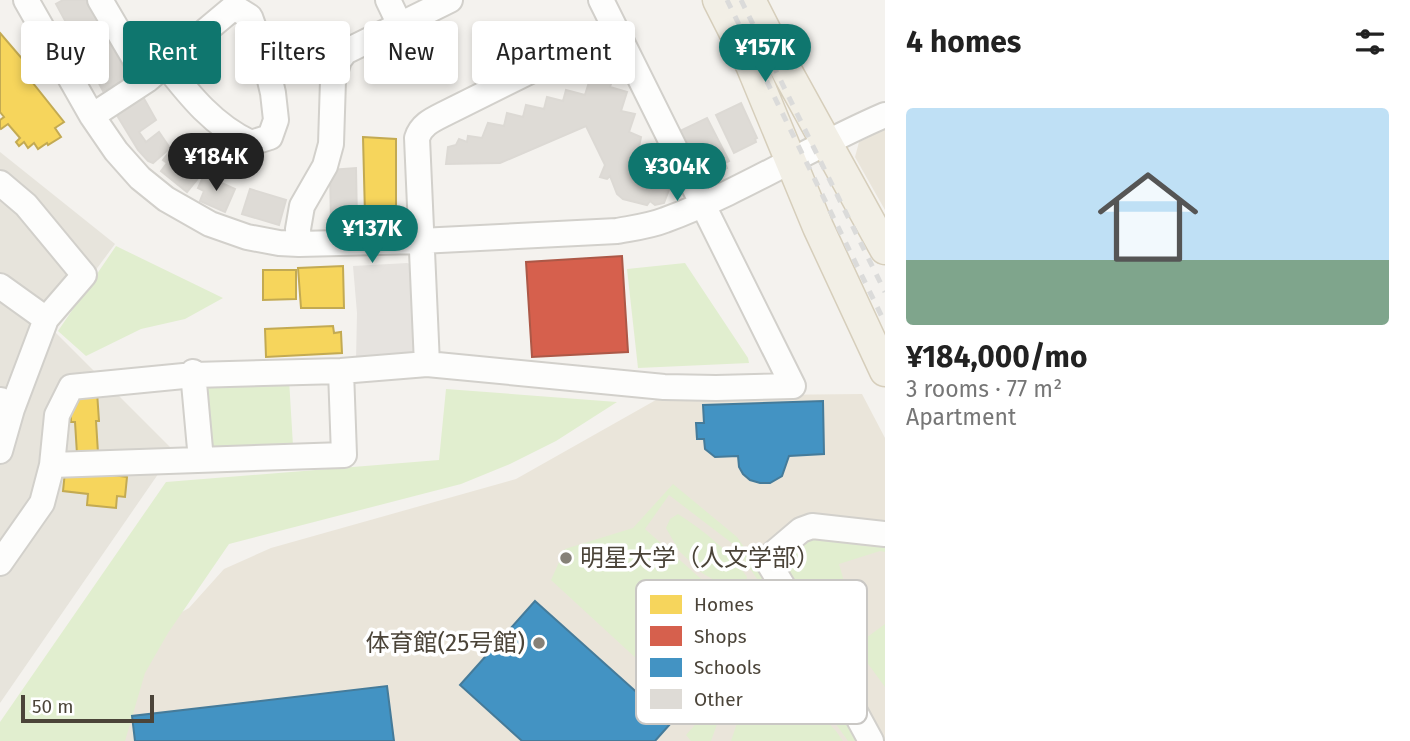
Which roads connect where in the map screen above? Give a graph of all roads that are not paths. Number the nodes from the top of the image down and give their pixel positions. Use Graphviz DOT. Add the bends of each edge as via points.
graph roads {
  1 [pos="26,0"];
  2 [pos="100,0"];
  3 [pos="388,0"];
  4 [pos="450,0"];
  5 [pos="601,0"];
  6 [pos="718,0"];
  7 [pos="750,0"];
  8 [pos="398,21"];
  9 [pos="410,21"];
  10 [pos="611,21"];
  11 [pos="123,30"];
  12 [pos="364,43"];
  13 [pos="635,69"];
  14 [pos="156,72"];
  15 [pos="139,84"];
  16 [pos="504,84"];
  17 [pos="885,115"];
  18 [pos="92,116"];
  19 [pos="827,144"];
  20 [pos="791,162"];
  21 [pos="0,183"];
  22 [pos="703,204"];
  23 [pos="421,241"];
  24 [pos="299,244"];
  25 [pos="885,249"];
  26 [pos="0,286"];
  27 [pos="46,319"];
  28 [pos="427,364"];
  29 [pos="341,371"];
  30 [pos="885,371"];
  31 [pos="193,373"];
  32 [pos="6,404"];
  33 [pos="0,451"];
  34 [pos="201,460"];
  35 [pos="52,465"];
  36 [pos="885,534"];
  37 [pos="0,563"];
  38 [pos="779,580"];
  39 [pos="862,724"];
  40 [pos="871,741"];
  1 -- 18 [label="street"];
  2 -- 11 [label="street"];
  3 -- 8 [label="street"];
  4 -- 9 [label="street"];
  5 -- 10 [label="street"];
  6 -- 20 [label="main road"];
  7 -- 19 [label="main road"];
  12 -- 24 [label="street" via="339,60 333,80 331,144 325,166 302,206"];
  13 -- 22 [label="street"];
  14 -- 14 [label="street" via="234,7 250,17 265,59 276,120 270,137 251,143 235,136"];
  15 -- 18 [label="street"];
  16 -- 23 [label="street" via="420,130"];
  17 -- 19 [label="street"];
  18 -- 24 [label="street" via="116,152 166,200 210,224 247,237"];
  19 -- 20 [label="street"];
  19 -- 25 [label="main road"];
  20 -- 22 [label="street"];
  20 -- 30 [label="main road"];
  21 -- 27 [label="street" via="26,205 84,275"];
  22 -- 23 [label="street" via="663,221 617,231"];
  22 -- 28 [label="street" via="793,386 664,387"];
  23 -- 24 [label="street"];
  23 -- 28 [label="street"];
  26 -- 27 [label="street"];
  27 -- 32 [label="street"];
  28 -- 29 [label="street"];
  29 -- 31 [label="street"];
  29 -- 34 [label="street" via="344,455"];
  31 -- 34 [label="street"];
  31 -- 35 [label="street" via="71,387 57,415"];
  32 -- 33 [label="street"];
  34 -- 35 [label="street"];
  35 -- 37 [label="street" via="43,503"];
  36 -- 38 [label="street" via="812,526 801,530 768,558"];
  39 -- 40 [label="street"];
}
